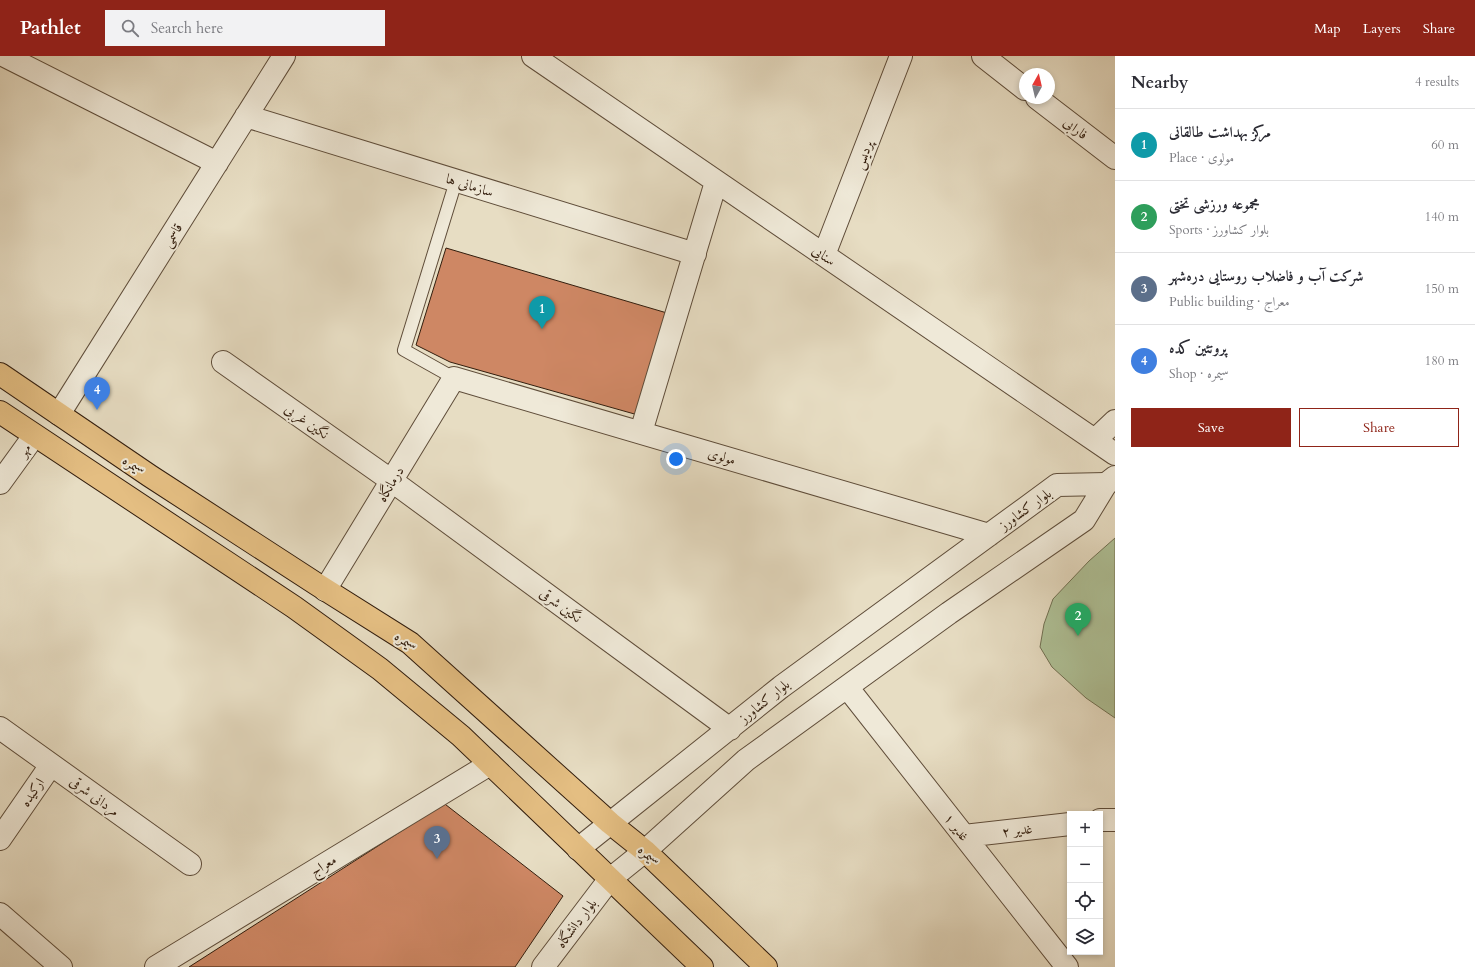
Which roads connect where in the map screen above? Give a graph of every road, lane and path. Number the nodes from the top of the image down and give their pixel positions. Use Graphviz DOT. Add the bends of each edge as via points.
graph roads {
  1 [pos="5,56"];
  2 [pos="284,56"];
  3 [pos="533,56"];
  4 [pos="901,56"];
  5 [pos="983,56"];
  6 [pos="1019,83"];
  7 [pos="1045,104"];
  8 [pos="246,116"];
  9 [pos="1115,158"];
  10 [pos="217,163"];
  11 [pos="456,181"];
  12 [pos="716,182"];
  13 [pos="695,254"];
  14 [pos="824,255"];
  15 [pos="223,362"];
  16 [pos="0,374"];
  17 [pos="454,378"];
  18 [pos="0,412"];
  19 [pos="59,414"];
  20 [pos="1115,421"];
  21 [pos="641,432"];
  22 [pos="34,436"];
  23 [pos="1095,440"];
  24 [pos="1115,454"];
  25 [pos="1110,480"];
  26 [pos="392,481"];
  27 [pos="0,483"];
  28 [pos="989,535"];
  29 [pos="325,590"];
  30 [pos="847,687"];
  31 [pos="0,728"];
  32 [pos="730,729"];
  33 [pos="490,764"];
  34 [pos="51,765"];
  35 [pos="1103,820"];
  36 [pos="1115,820"];
  37 [pos="610,823"];
  38 [pos="1067,824"];
  39 [pos="964,836"];
  40 [pos="0,839"];
  41 [pos="578,849"];
  42 [pos="645,851"];
  43 [pos="190,864"];
  44 [pos="609,880"];
  45 [pos="0,914"];
  46 [pos="61,967"];
  47 [pos="156,967"];
  48 [pos="542,967"];
  49 [pos="702,967"];
  50 [pos="766,967"];
  51 [pos="1067,967"];
  1 -- 10 [label="street"];
  2 -- 8 [label="street, قاسمی"];
  3 -- 12 [label="street, سنایی"];
  4 -- 14 [label="street, پردیس"];
  5 -- 6 [label="street"];
  7 -- 9 [label="street, فارابی"];
  8 -- 10 [label="street, قاسمی"];
  8 -- 11 [label="street, سازمانی ها"];
  10 -- 19 [label="street, قاسمی"];
  11 -- 13 [label="street, سازمانی ها"];
  11 -- 17 [label="lane" via="404,350"];
  12 -- 13 [label="street"];
  12 -- 14 [label="street, سنایی"];
  13 -- 21 [label="street"];
  14 -- 23 [label="street, سنایی"];
  15 -- 26 [label="street, نگین غربی"];
  16 -- 19 [label="main road, سیمره"];
  17 -- 21 [label="street, مولوی"];
  17 -- 26 [label="street, درمانگاه"];
  18 -- 22 [label="main road"];
  19 -- 29 [label="main road, سیمره"];
  20 -- 23 [label="street"];
  21 -- 28 [label="street, مولوی"];
  22 -- 27 [label="street, مهر"];
  22 -- 33 [label="main road" via="294,607 380,669 461,736"];
  23 -- 24 [label="street, سنایی"];
  25 -- 28 [label="street, بلوار کشاورز" via="1058,485"];
  25 -- 30 [label="street, بلوار کشاورز" via="1084,520"];
  26 -- 29 [label="street, درمانگاه"];
  26 -- 32 [label="street, نگین شرقی"];
  28 -- 32 [label="street, بلوار کشاورز" via="781,687"];
  29 -- 37 [label="main road, سیمره" via="410,643"];
  30 -- 39 [label="street, غدیر ۱"];
  30 -- 42 [label="street, بلوار کشاورز" via="746,760"];
  31 -- 34 [label="street, مردانی شرقی"];
  32 -- 37 [label="street, بلوار کشاورز"];
  33 -- 41 [label="main road"];
  33 -- 47 [label="street, معراج"];
  34 -- 40 [label="street, ارکیده"];
  34 -- 43 [label="street, مردانی شرقی"];
  35 -- 36 [label="street"];
  37 -- 41 [label="street, بلوار کشاورز"];
  37 -- 42 [label="main road, سیمره"];
  38 -- 39 [label="street, غدیر ۲"];
  39 -- 51 [label="street, غدیر ۱"];
  41 -- 44 [label="main road"];
  42 -- 44 [label="street, بلوار دانشگاه"];
  42 -- 50 [label="main road, سیمره"];
  44 -- 48 [label="street, بلوار دانشگاه"];
  44 -- 49 [label="main road"];
  45 -- 46 [label="street"];
}
